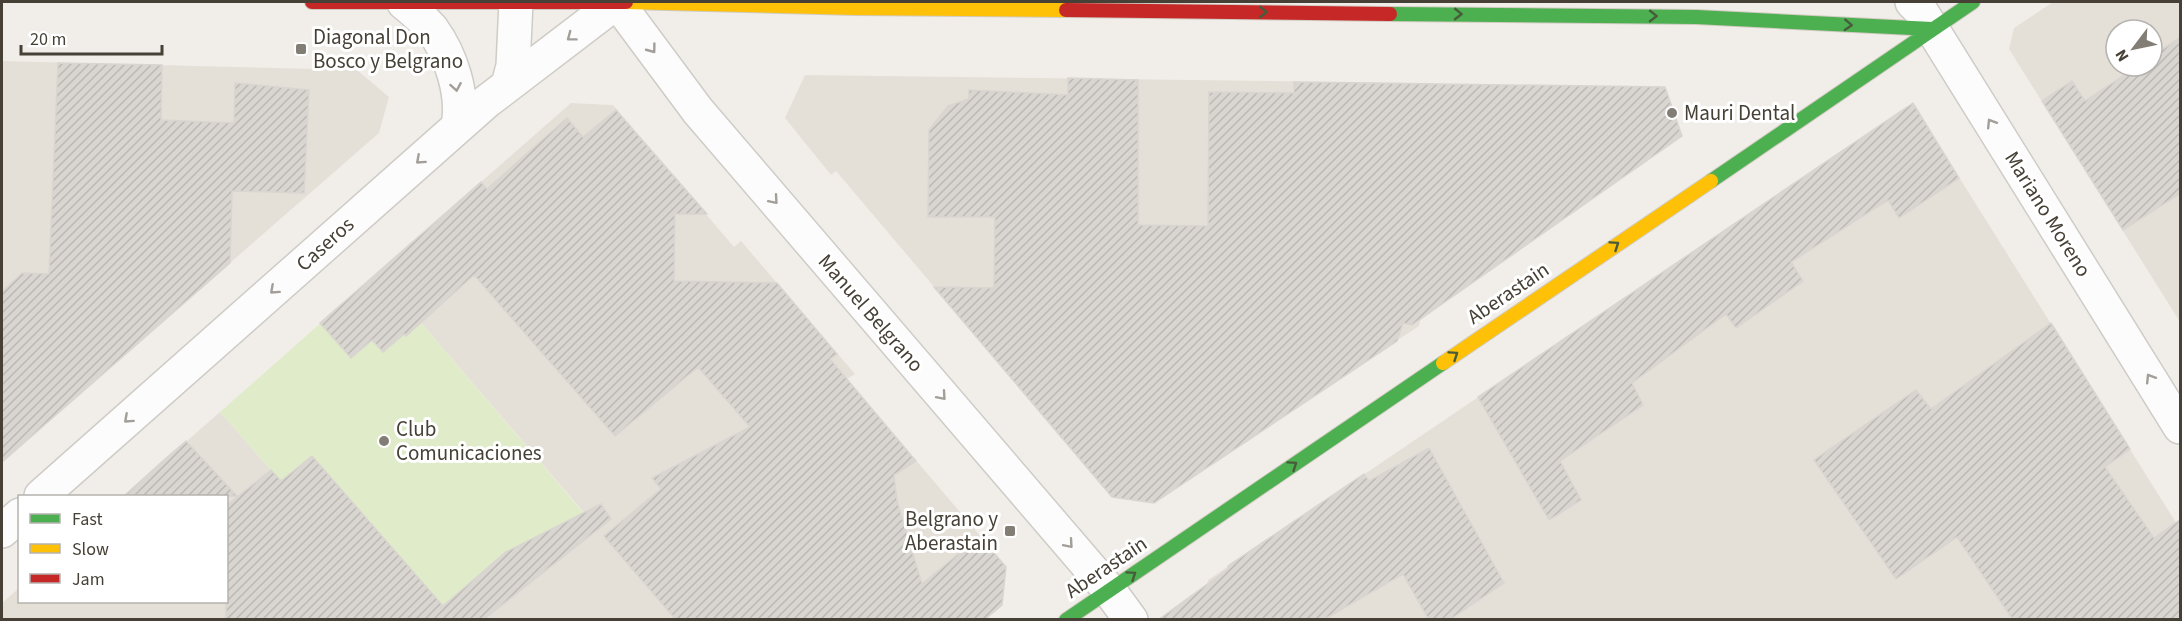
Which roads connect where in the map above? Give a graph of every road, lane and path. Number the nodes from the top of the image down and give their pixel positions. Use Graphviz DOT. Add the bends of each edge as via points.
graph roads {
  1 [pos="312,2"];
  2 [pos="516,2"];
  3 [pos="617,2"];
  4 [pos="1912,2"];
  5 [pos="1973,2"];
  6 [pos="404,3"];
  7 [pos="848,5"];
  8 [pos="1932,29"];
  9 [pos="508,85"];
  10 [pos="458,126"];
  11 [pos="2181,427"];
  12 [pos="42,495"];
  13 [pos="18,517"];
  14 [pos="2,531"];
  15 [pos="1109,590"];
  16 [pos="1066,620"];
  17 [pos="1131,620"];
  1 -- 6 [label="street"];
  2 -- 3 [label="street"];
  2 -- 6 [label="street"];
  2 -- 9 [label="street" via="513,66"];
  3 -- 7 [label="street"];
  3 -- 9 [label="street, Caseros, one-way"];
  3 -- 15 [label="street, Manuel Belgrano, one-way" via="698,111"];
  4 -- 8 [label="street, Mariano Moreno"];
  5 -- 8 [label="street, Aberastain"];
  6 -- 10 [label="street, one-way" via="432,30 450,64 457,82"];
  7 -- 8 [label="street, one-way" via="1696,16"];
  11 -- 8 [label="street, Mariano Moreno, one-way"];
  15 -- 8 [label="street, Aberastain, one-way"];
  9 -- 10 [label="street, Caseros"];
  10 -- 12 [label="street, Caseros, one-way"];
  13 -- 14 [label="street"];
  15 -- 16 [label="street, Aberastain"];
  15 -- 17 [label="street, Manuel Belgrano"];
}
